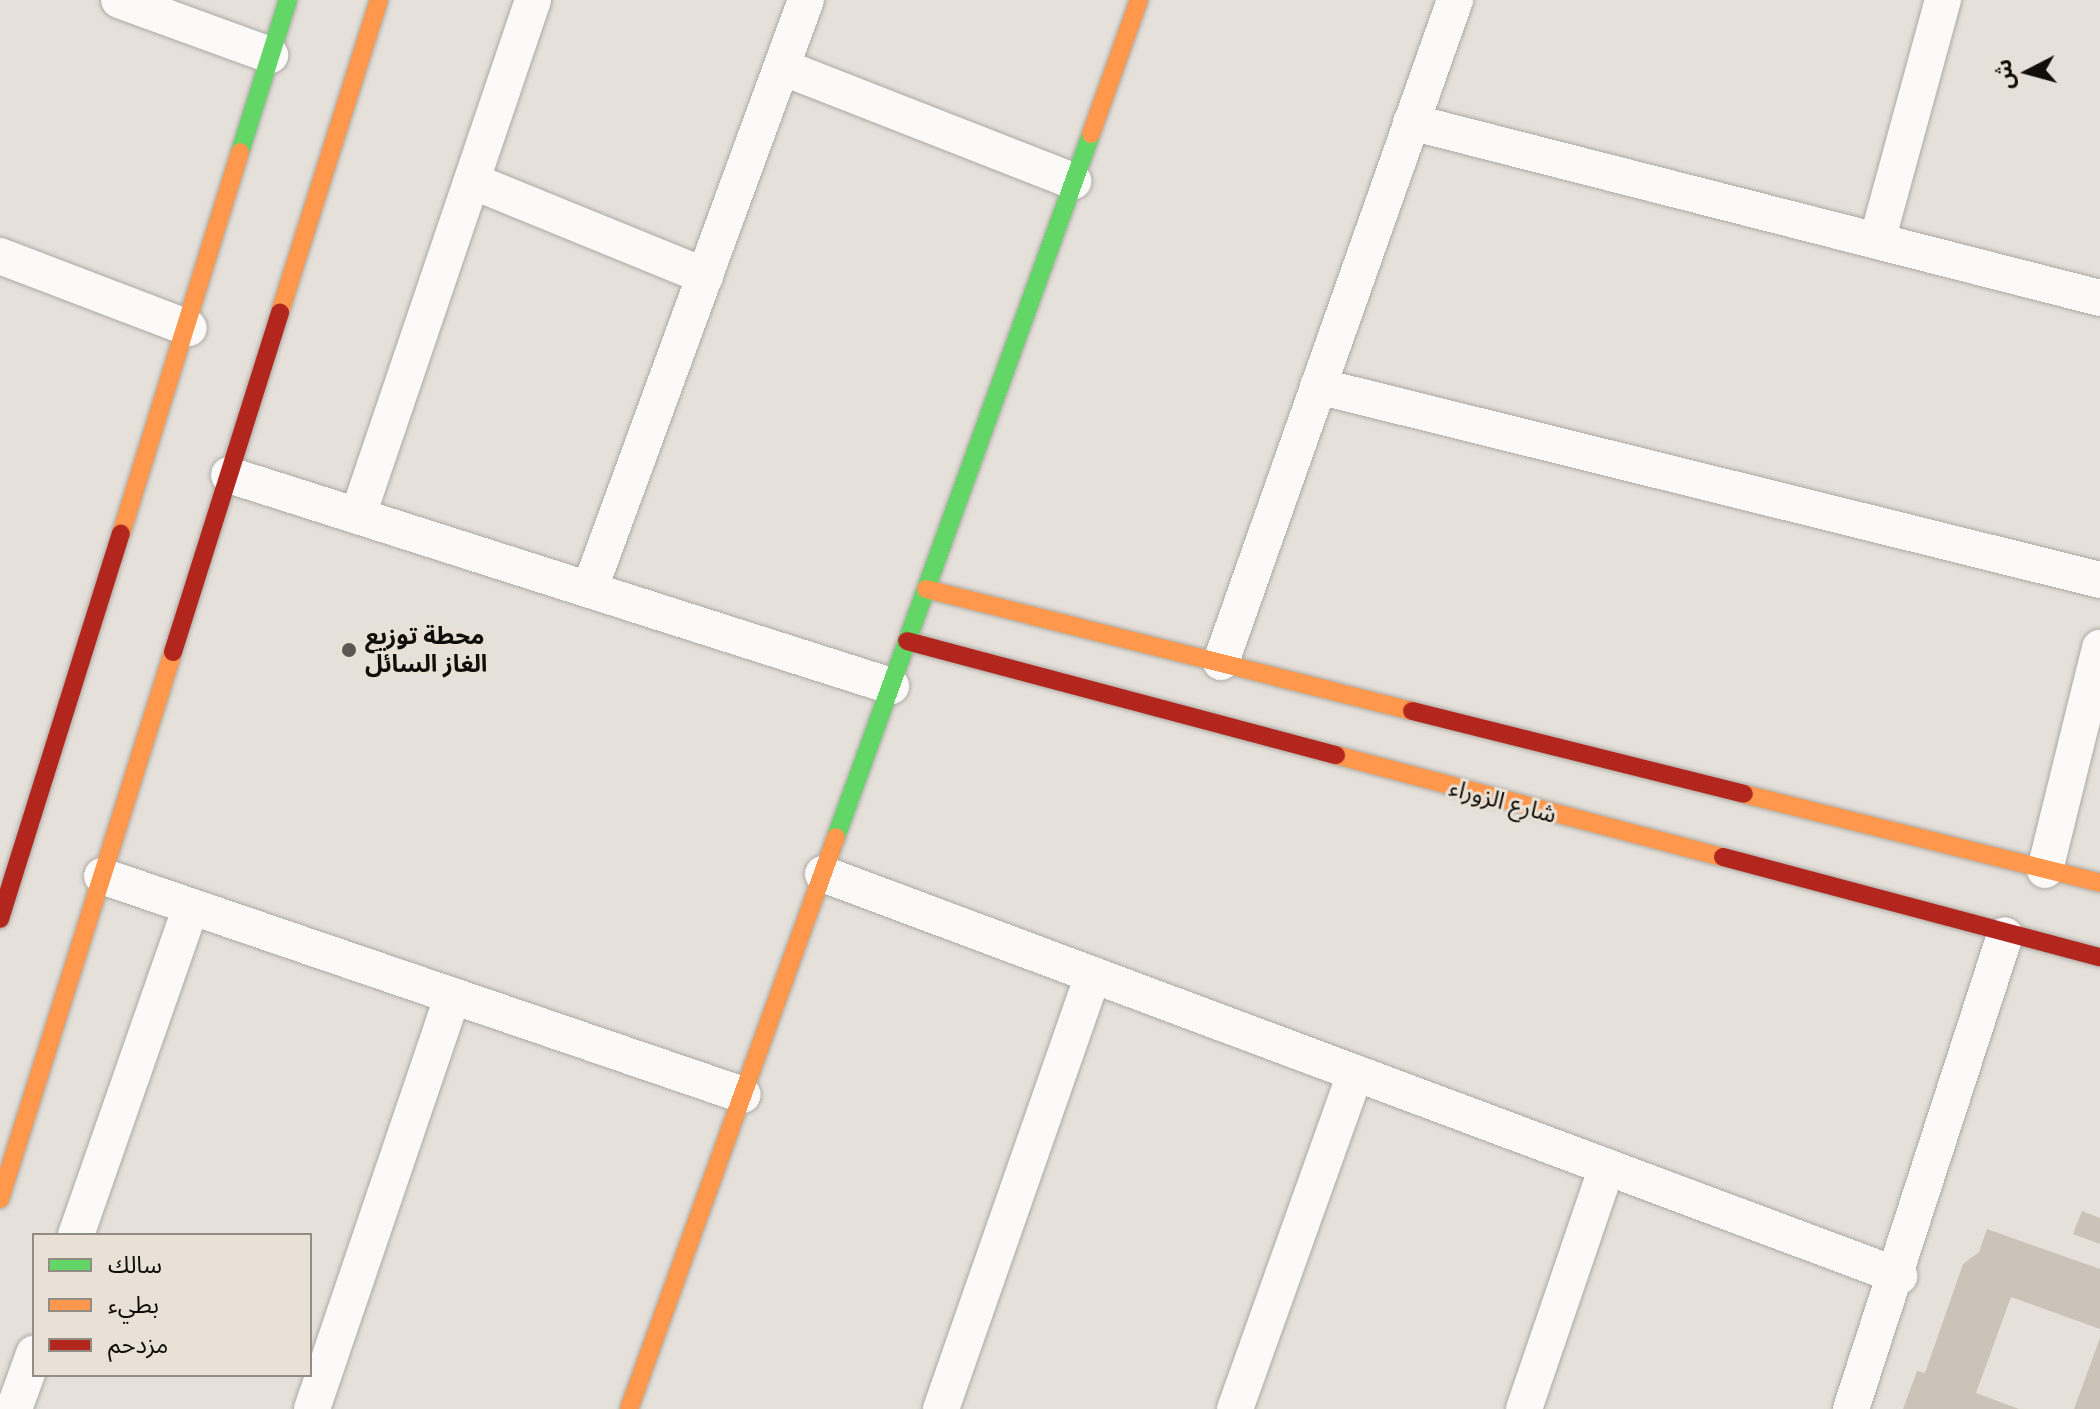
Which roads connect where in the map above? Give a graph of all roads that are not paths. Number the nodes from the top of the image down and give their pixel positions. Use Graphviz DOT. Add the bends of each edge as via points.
graph roads {
  1 [pos="119,0"];
  2 [pos="288,0"];
  3 [pos="379,0"];
  4 [pos="533,0"];
  5 [pos="806,0"];
  6 [pos="1139,0"];
  7 [pos="1455,0"];
  8 [pos="1943,0"];
  9 [pos="270,55"];
  10 [pos="782,67"];
  11 [pos="1411,122"];
  12 [pos="472,181"];
  13 [pos="1073,181"];
  14 [pos="1877,241"];
  15 [pos="0,256"];
  16 [pos="705,276"];
  17 [pos="2100,298"];
  18 [pos="189,328"];
  19 [pos="1318,386"];
  20 [pos="229,475"];
  21 [pos="358,515"];
  22 [pos="2100,580"];
  23 [pos="590,588"];
  24 [pos="926,589"];
  25 [pos="907,641"];
  26 [pos="2100,648"];
  27 [pos="1221,662"];
  28 [pos="891,686"];
  29 [pos="2045,870"];
  30 [pos="823,874"];
  31 [pos="102,876"];
  32 [pos="2100,883"];
  33 [pos="191,907"];
  34 [pos="0,919"];
  35 [pos="2005,935"];
  36 [pos="2100,957"];
  37 [pos="1093,975"];
  38 [pos="451,1000"];
  39 [pos="1355,1073"];
  40 [pos="743,1095"];
  41 [pos="1607,1167"];
  42 [pos="0,1199"];
  43 [pos="77,1233"];
  44 [pos="1899,1276"];
  45 [pos="32,1361"];
  46 [pos="19,1403"];
  47 [pos="312,1409"];
  48 [pos="629,1409"];
  49 [pos="941,1409"];
  50 [pos="1235,1409"];
  51 [pos="1524,1409"];
  52 [pos="1851,1409"];
  1 -- 9 [label="street"];
  2 -- 9 [label="street"];
  3 -- 20 [label="street"];
  4 -- 12 [label="street"];
  5 -- 10 [label="street"];
  6 -- 13 [label="street"];
  7 -- 11 [label="street"];
  8 -- 14 [label="street"];
  9 -- 18 [label="street"];
  10 -- 13 [label="street"];
  10 -- 16 [label="street"];
  11 -- 14 [label="street"];
  11 -- 19 [label="street"];
  12 -- 16 [label="street"];
  12 -- 21 [label="street"];
  13 -- 24 [label="street"];
  14 -- 17 [label="street"];
  15 -- 18 [label="street"];
  16 -- 23 [label="street"];
  18 -- 34 [label="street"];
  19 -- 22 [label="street"];
  19 -- 27 [label="street"];
  20 -- 21 [label="street"];
  20 -- 31 [label="street"];
  21 -- 23 [label="street"];
  23 -- 28 [label="street"];
  24 -- 25 [label="street"];
  24 -- 27 [label="street"];
  25 -- 28 [label="street"];
  25 -- 35 [label="street, شارع الزوراء"];
  26 -- 29 [label="street"];
  27 -- 29 [label="street"];
  28 -- 30 [label="street"];
  29 -- 32 [label="street"];
  30 -- 37 [label="street"];
  30 -- 40 [label="street"];
  31 -- 33 [label="street"];
  31 -- 42 [label="street"];
  33 -- 38 [label="street"];
  33 -- 43 [label="street"];
  35 -- 36 [label="street, شارع الزوراء"];
  35 -- 44 [label="street"];
  37 -- 39 [label="street"];
  37 -- 49 [label="street"];
  38 -- 40 [label="street"];
  38 -- 47 [label="street"];
  39 -- 41 [label="street"];
  39 -- 50 [label="street"];
  40 -- 48 [label="street"];
  41 -- 44 [label="street"];
  41 -- 51 [label="street"];
  44 -- 52 [label="street"];
  45 -- 46 [label="street"];
}
